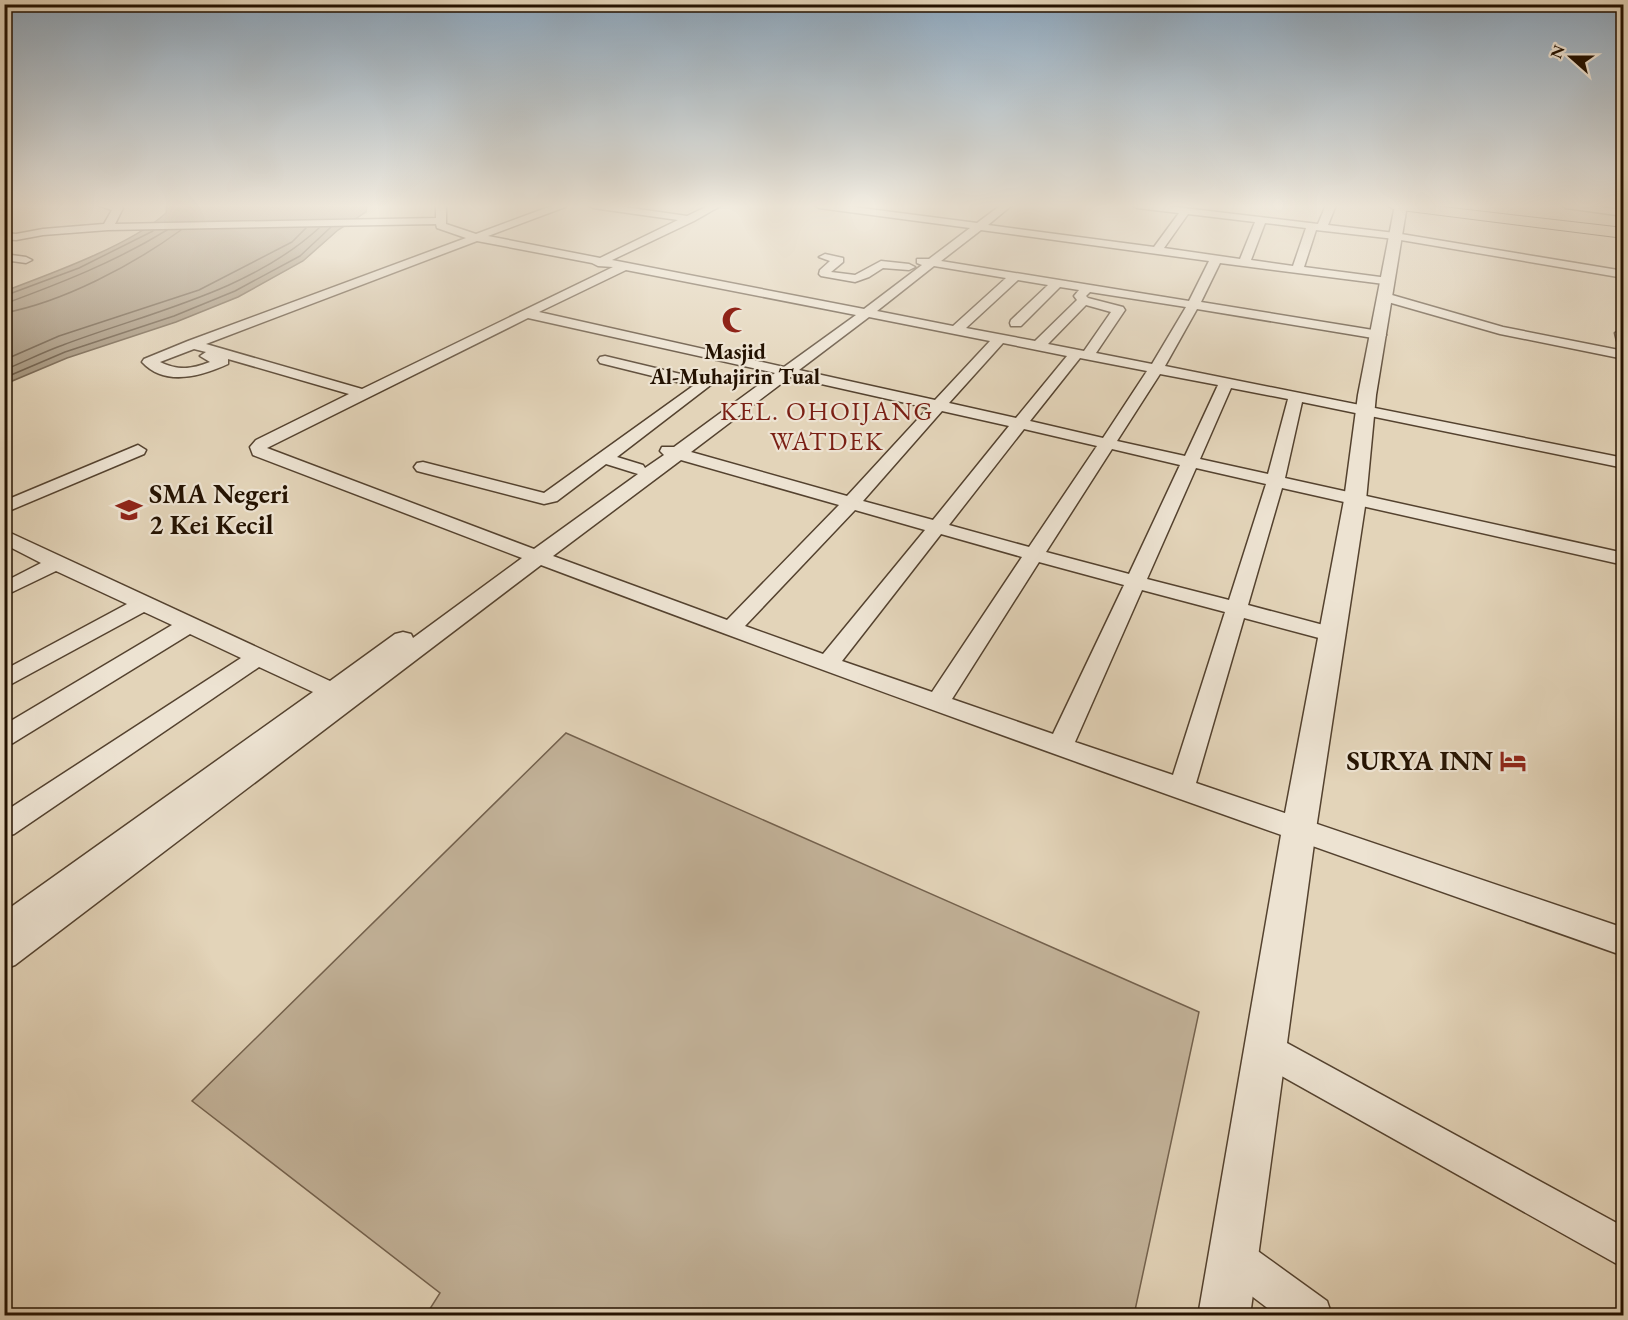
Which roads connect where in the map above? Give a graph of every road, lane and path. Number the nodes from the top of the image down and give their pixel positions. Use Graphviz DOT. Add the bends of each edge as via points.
graph roads {
  1 [pos="397,267"];
  2 [pos="622,267"];
  3 [pos="831,267"];
  4 [pos="877,267"];
  5 [pos="909,267"];
  6 [pos="925,267"];
  7 [pos="961,267"];
  8 [pos="1212,267"];
  9 [pos="1274,267"];
  10 [pos="1299,267"];
  11 [pos="1390,267"];
  12 [pos="1574,267"];
  13 [pos="1297,270"];
  14 [pos="1017,275"];
  15 [pos="1623,275"];
  16 [pos="1058,282"];
  17 [pos="1087,287"];
  18 [pos="1387,290"];
  19 [pos="1083,301"];
  20 [pos="1194,304"];
  21 [pos="850,310"];
  22 [pos="866,313"];
  23 [pos="529,314"];
  24 [pos="1016,323"];
  25 [pos="956,330"];
  26 [pos="1379,335"];
  27 [pos="999,339"];
  28 [pos="1038,346"];
  29 [pos="1082,355"];
  30 [pos="1623,355"];
  31 [pos="605,360"];
  32 [pos="1156,369"];
  33 [pos="780,370"];
  34 [pos="1226,382"];
  35 [pos="364,394"];
  36 [pos="1296,396"];
  37 [pos="939,407"];
  38 [pos="1366,410"];
  39 [pos="1021,424"];
  40 [pos="1107,444"];
  41 [pos="138,450"];
  42 [pos="670,451"];
  43 [pos="604,458"];
  44 [pos="1191,463"];
  45 [pos="1623,463"];
  46 [pos="423,467"];
  47 [pos="637,469"];
  48 [pos="1275,482"];
  49 [pos="1355,500"];
  50 [pos="850,502"];
  51 [pos="4,508"];
  52 [pos="936,527"];
  53 [pos="7,540"];
  54 [pos="531,555"];
  55 [pos="1035,555"];
  56 [pos="1623,559"];
  57 [pos="56,563"];
  58 [pos="1136,582"];
  59 [pos="4,590"];
  60 [pos="143,604"];
  61 [pos="1236,611"];
  62 [pos="188,625"];
  63 [pos="730,629"];
  64 [pos="1334,635"];
  65 [pos="258,657"];
  66 [pos="827,664"];
  67 [pos="4,680"];
  68 [pos="340,695"];
  69 [pos="937,703"];
  70 [pos="4,737"];
  71 [pos="1060,747"];
  72 [pos="1181,790"];
  73 [pos="4,826"];
  74 [pos="1299,829"];
  75 [pos="4,930"];
  76 [pos="1623,942"];
  77 [pos="4,955"];
  78 [pos="1267,1049"];
  79 [pos="1623,1249"];
  80 [pos="1234,1258"];
  81 [pos="1224,1316"];
  82 [pos="1312,1316"];
  1 -- 35 [label="street" via="187,346"];
  2 -- 21 [label="street"];
  2 -- 23 [label="street"];
  3 -- 4 [label="street" via="825,274 859,279"];
  5 -- 21 [label="street"];
  6 -- 22 [label="street"];
  7 -- 14 [label="street"];
  8 -- 20 [label="street"];
  9 -- 13 [label="street"];
  10 -- 13 [label="street"];
  11 -- 18 [label="street"];
  12 -- 15 [label="street"];
  13 -- 18 [label="street"];
  14 -- 16 [label="street"];
  14 -- 25 [label="street"];
  16 -- 17 [label="street"];
  16 -- 24 [label="street"];
  17 -- 19 [label="street" via="1080,296"];
  17 -- 20 [label="street"];
  18 -- 26 [label="street"];
  18 -- 30 [label="street" via="1408,302 1500,330"];
  19 -- 28 [label="street"];
  19 -- 29 [label="street" via="1119,310"];
  20 -- 26 [label="street"];
  20 -- 32 [label="street"];
  21 -- 22 [label="street"];
  21 -- 33 [label="street"];
  22 -- 25 [label="street"];
  22 -- 33 [label="street"];
  23 -- 33 [label="street"];
  23 -- 35 [label="street"];
  25 -- 27 [label="street"];
  26 -- 38 [label="street"];
  27 -- 28 [label="street"];
  27 -- 37 [label="street"];
  28 -- 29 [label="street"];
  29 -- 32 [label="street"];
  29 -- 39 [label="street"];
  31 -- 43 [label="street" via="705,384"];
  32 -- 34 [label="street"];
  32 -- 40 [label="street"];
  33 -- 37 [label="street"];
  33 -- 42 [label="street"];
  34 -- 36 [label="street"];
  34 -- 44 [label="street"];
  35 -- 54 [label="street" via="262,443 259,451"];
  36 -- 38 [label="street"];
  36 -- 48 [label="street"];
  37 -- 39 [label="street"];
  37 -- 50 [label="street"];
  38 -- 45 [label="street"];
  38 -- 49 [label="street"];
  39 -- 40 [label="street"];
  39 -- 52 [label="street"];
  40 -- 44 [label="street"];
  40 -- 55 [label="street"];
  41 -- 51 [label="street"];
  42 -- 47 [label="street"];
  42 -- 50 [label="street"];
  42 -- 54 [label="street"];
  43 -- 46 [label="street" via="544,499"];
  43 -- 47 [label="street"];
  44 -- 48 [label="street"];
  44 -- 58 [label="street"];
  47 -- 54 [label="street"];
  48 -- 49 [label="street"];
  48 -- 61 [label="street"];
  49 -- 56 [label="street"];
  49 -- 64 [label="street"];
  50 -- 52 [label="street"];
  50 -- 63 [label="street"];
  52 -- 55 [label="street"];
  52 -- 66 [label="street"];
  53 -- 57 [label="street"];
  54 -- 63 [label="street"];
  54 -- 68 [label="street"];
  55 -- 58 [label="street"];
  55 -- 69 [label="street"];
  57 -- 59 [label="street"];
  57 -- 60 [label="street"];
  58 -- 61 [label="street"];
  58 -- 71 [label="street"];
  60 -- 62 [label="street"];
  60 -- 67 [label="street"];
  61 -- 64 [label="street"];
  61 -- 72 [label="street"];
  62 -- 65 [label="street"];
  62 -- 70 [label="street"];
  63 -- 66 [label="street"];
  64 -- 74 [label="street"];
  65 -- 68 [label="street"];
  65 -- 73 [label="street"];
  66 -- 69 [label="street"];
  68 -- 75 [label="street"];
  68 -- 77 [label="street"];
  69 -- 71 [label="street"];
  71 -- 72 [label="street"];
  72 -- 74 [label="street"];
  74 -- 76 [label="street"];
  74 -- 78 [label="street"];
  78 -- 79 [label="street"];
  78 -- 80 [label="street"];
  80 -- 81 [label="street"];
  80 -- 82 [label="street"];
}
